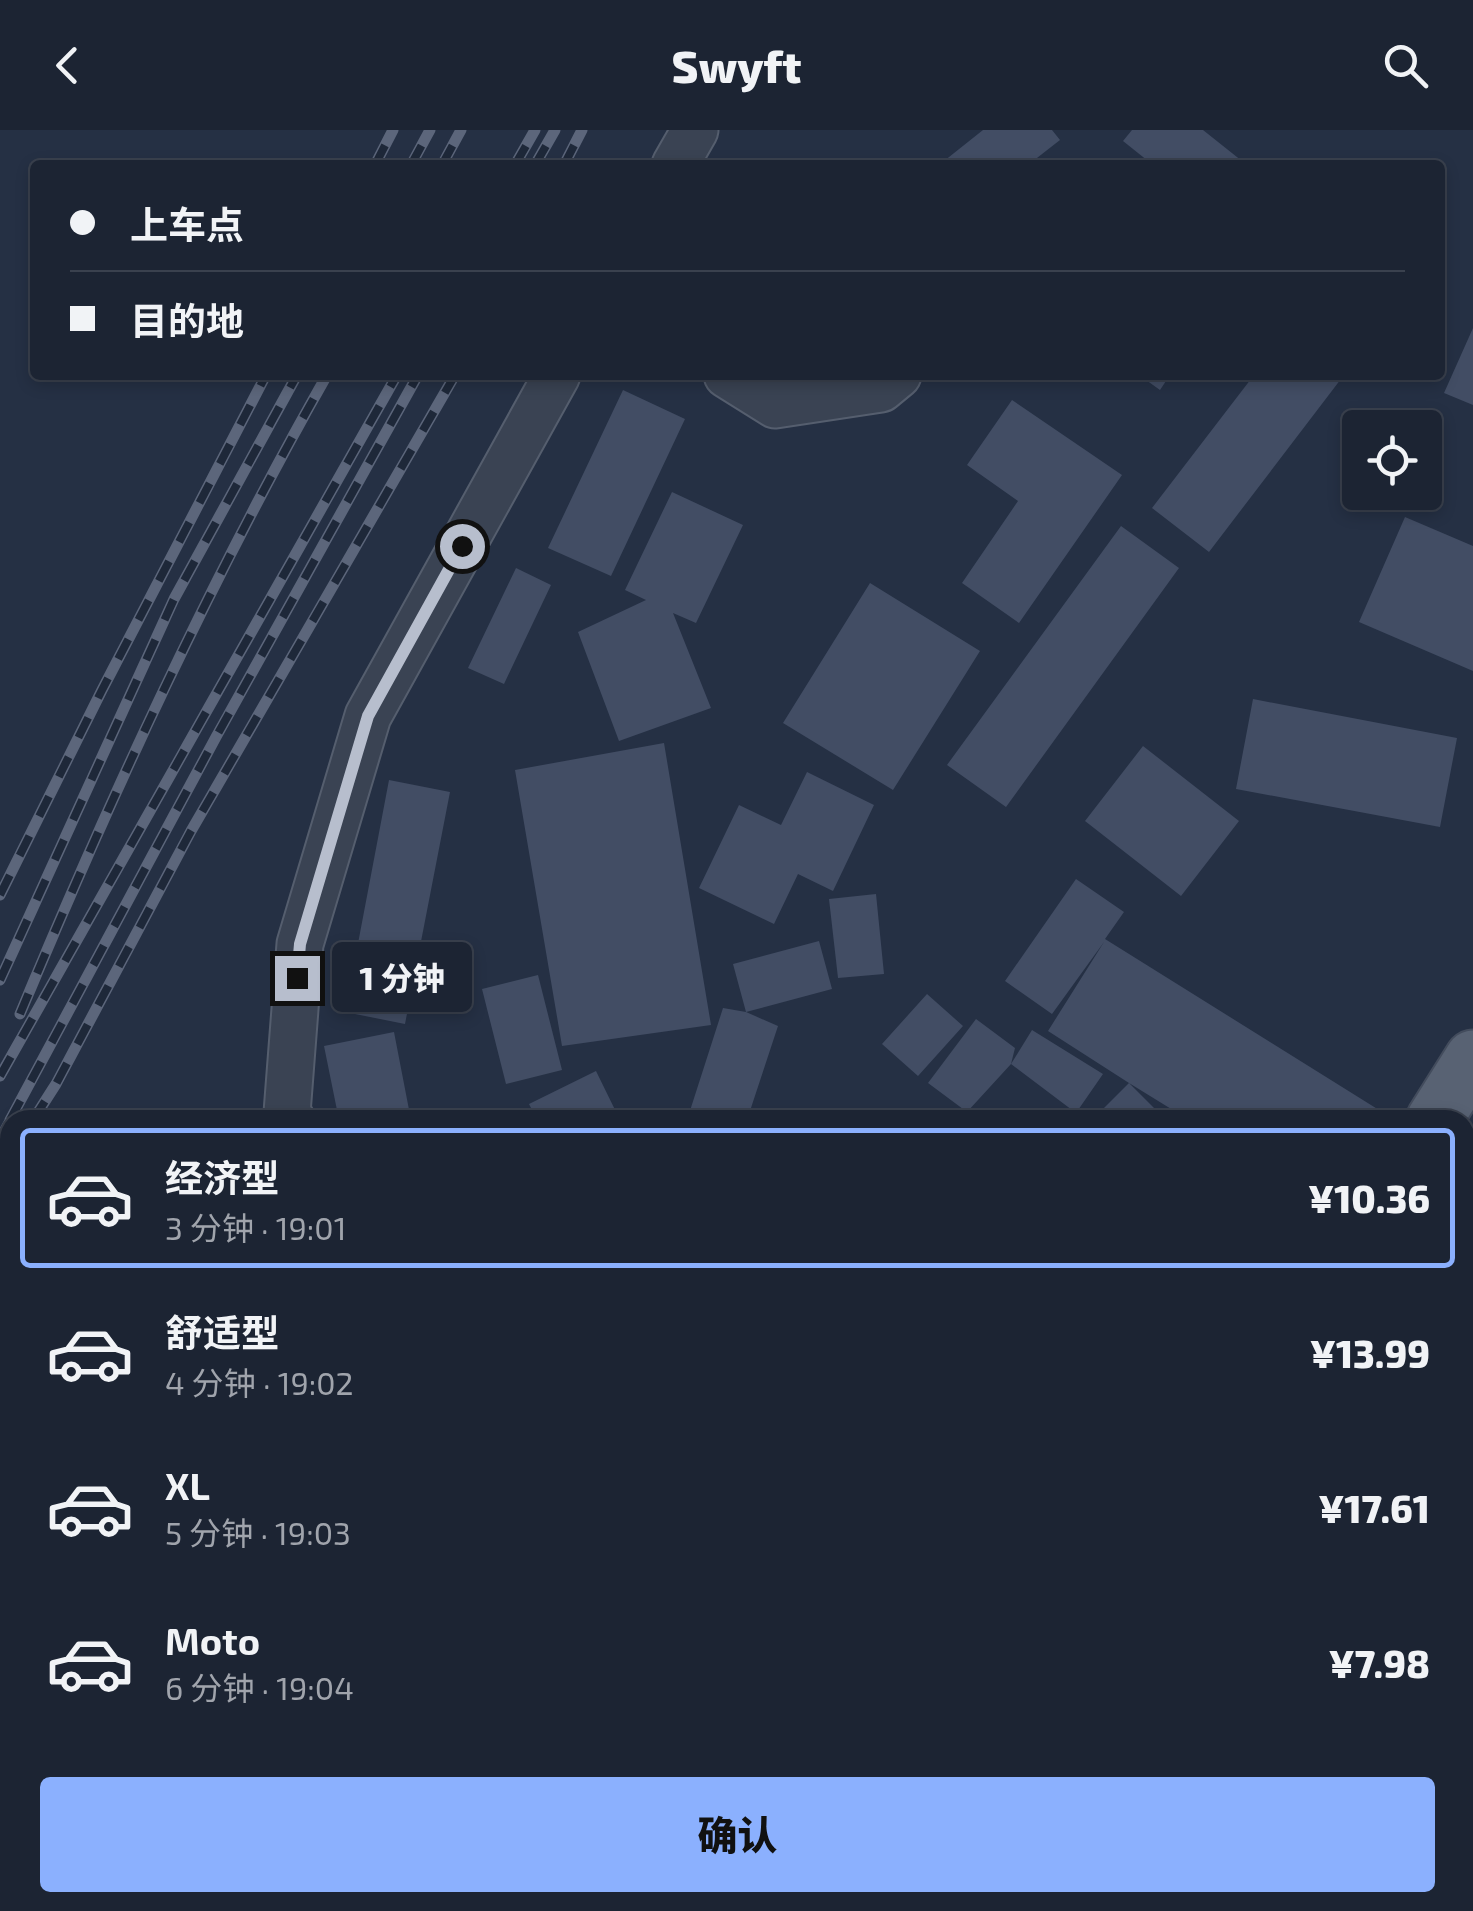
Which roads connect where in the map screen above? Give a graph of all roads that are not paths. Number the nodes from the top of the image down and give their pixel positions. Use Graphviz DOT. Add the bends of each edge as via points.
graph roads {
  1 [pos="695,130"];
  2 [pos="678,160"];
  3 [pos="554,380"];
  4 [pos="735,380"];
  5 [pos="892,380"];
  6 [pos="1473,1058"];
  7 [pos="288,1110"];
  8 [pos="1460,1110"];
  1 -- 2 [label="street"];
  3 -- 7 [label="street" via="368,716 300,944"];
  4 -- 5 [label="street" via="774,405 881,389"];
  6 -- 8 [label="main road"];
}
